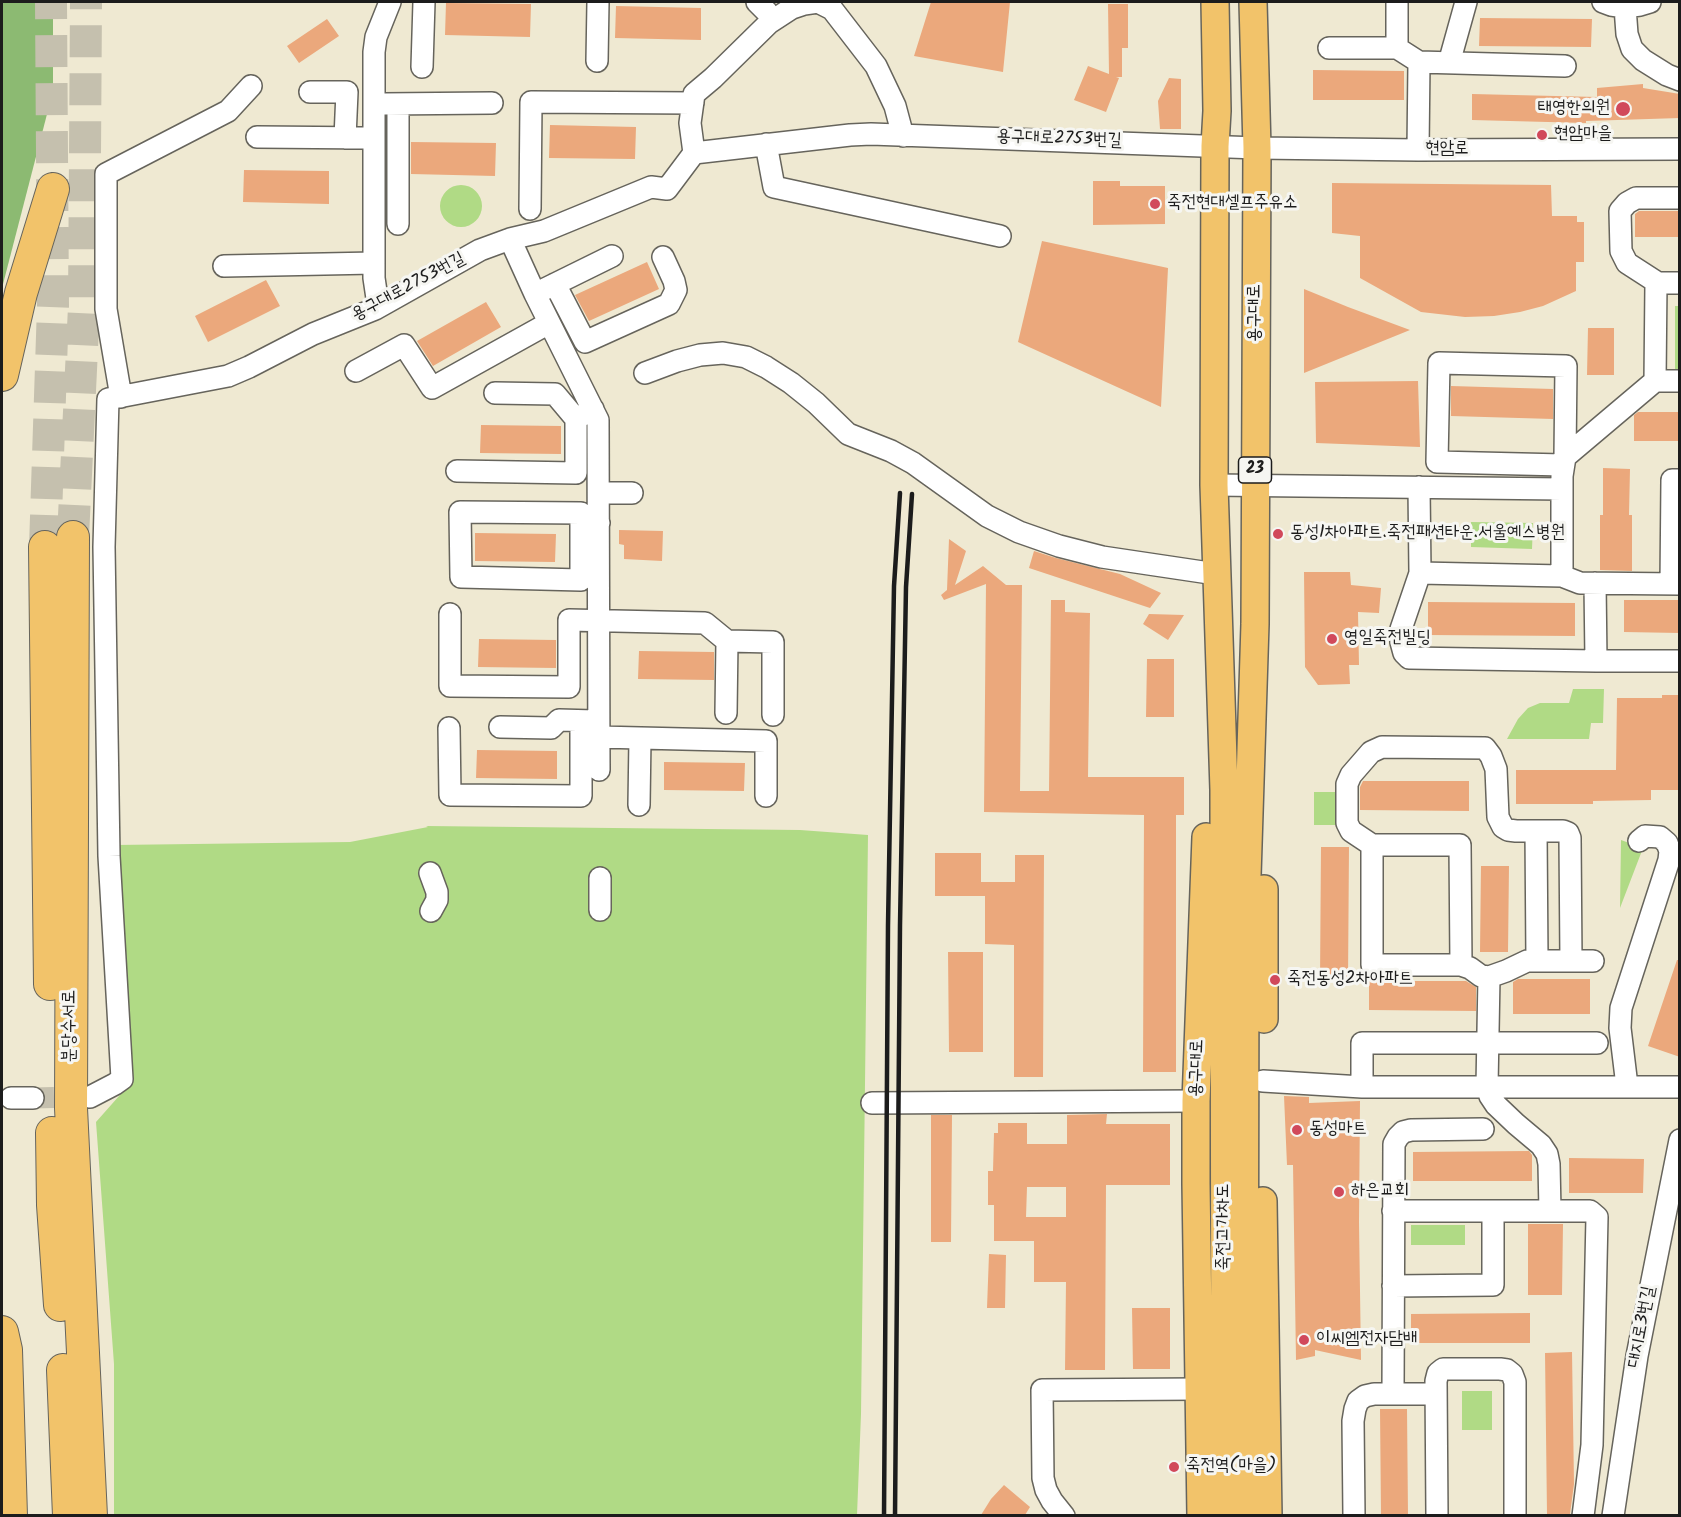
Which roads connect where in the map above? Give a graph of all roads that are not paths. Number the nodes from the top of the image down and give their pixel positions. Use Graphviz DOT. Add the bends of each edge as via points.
graph roads {
  1 [pos="390,2"];
  2 [pos="424,2"];
  3 [pos="598,2"];
  4 [pos="1215,2"];
  5 [pos="1253,2"];
  6 [pos="1397,2"];
  7 [pos="1466,2"];
  8 [pos="1603,2"];
  9 [pos="1650,2"];
  10 [pos="1624,6"];
  11 [pos="1329,48"];
  12 [pos="1397,48"];
  13 [pos="597,61"];
  14 [pos="1419,62"];
  15 [pos="1449,63"];
  16 [pos="1565,66"];
  17 [pos="422,67"];
  18 [pos="1680,80"];
  19 [pos="251,86"];
  20 [pos="310,92"];
  21 [pos="492,103"];
  22 [pos="693,103"];
  23 [pos="398,104"];
  24 [pos="374,105"];
  25 [pos="903,136"];
  26 [pos="256,137"];
  27 [pos="345,138"];
  28 [pos="374,138"];
  29 [pos="766,144"];
  30 [pos="1215,146"];
  31 [pos="1257,148"];
  32 [pos="1680,149"];
  33 [pos="1418,150"];
  34 [pos="694,153"];
  35 [pos="53,189"];
  36 [pos="1680,198"];
  37 [pos="530,209"];
  38 [pos="398,224"];
  39 [pos="1000,236"];
  40 [pos="510,239"];
  41 [pos="612,256"];
  42 [pos="663,257"];
  43 [pos="374,263"];
  44 [pos="224,266"];
  45 [pos="1658,282"];
  46 [pos="1680,283"];
  47 [pos="555,284"];
  48 [pos="535,294"];
  49 [pos="375,309"];
  50 [pos="549,323"];
  51 [pos="356,371"];
  52 [pos="645,373"];
  53 [pos="2,375"];
  54 [pos="1655,381"];
  55 [pos="1680,381"];
  56 [pos="495,393"];
  57 [pos="114,398"];
  58 [pos="585,414"];
  59 [pos="1564,461"];
  60 [pos="457,471"];
  61 [pos="1680,480"];
  62 [pos="1214,485"];
  63 [pos="1255,485"];
  64 [pos="1419,487"];
  65 [pos="1562,489"];
  66 [pos="599,493"];
  67 [pos="632,493"];
  68 [pos="590,523"];
  69 [pos="1420,573"];
  70 [pos="1216,574"];
  71 [pos="1562,576"];
  72 [pos="1595,583"];
  73 [pos="1675,584"];
  74 [pos="450,614"];
  75 [pos="599,621"];
  76 [pos="1219,621"];
  77 [pos="1255,624"];
  78 [pos="727,641"];
  79 [pos="1596,661"];
  80 [pos="1680,661"];
  81 [pos="726,713"];
  82 [pos="773,715"];
  83 [pos="593,726"];
  84 [pos="500,727"];
  85 [pos="449,728"];
  86 [pos="640,738"];
  87 [pos="599,770"];
  88 [pos="766,796"];
  89 [pos="639,805"];
  90 [pos="1536,831"];
  91 [pos="1639,841"];
  92 [pos="1372,845"];
  93 [pos="430,873"];
  94 [pos="600,878"];
  95 [pos="600,910"];
  96 [pos="431,911"];
  97 [pos="1234,938"];
  98 [pos="1537,961"];
  99 [pos="1571,961"];
  100 [pos="1593,961"];
  101 [pos="1461,965"];
  102 [pos="1489,977"];
  103 [pos="1488,1042"];
  104 [pos="1597,1042"];
  105 [pos="1263,1081"];
  106 [pos="1487,1086"];
  107 [pos="1627,1086"];
  108 [pos="1362,1087"];
  109 [pos="1680,1087"];
  110 [pos="90,1097"];
  111 [pos="11,1098"];
  112 [pos="33,1098"];
  113 [pos="1196,1101"];
  114 [pos="872,1103"];
  115 [pos="1483,1129"];
  116 [pos="1680,1140"];
  117 [pos="1393,1211"];
  118 [pos="1493,1211"];
  119 [pos="1550,1211"];
  120 [pos="1393,1286"];
  121 [pos="2,1332"];
  122 [pos="1199,1389"];
  123 [pos="1393,1393"];
  124 [pos="1436,1394"];
  125 [pos="11,1515"];
  126 [pos="69,1515"];
  127 [pos="91,1515"];
  128 [pos="1064,1515"];
  129 [pos="1201,1515"];
  130 [pos="1225,1515"];
  131 [pos="1244,1515"];
  132 [pos="1268,1515"];
  133 [pos="1354,1515"];
  134 [pos="1437,1515"];
  135 [pos="1515,1515"];
  136 [pos="1583,1515"];
  137 [pos="1612,1515"];
  1 -- 24 [label="street" via="376,37"];
  2 -- 17 [label="street"];
  3 -- 13 [label="street"];
  4 -- 30 [label="main road, 용구대로"];
  5 -- 31 [label="main road, 용구대로 / 23"];
  6 -- 12 [label="street"];
  7 -- 15 [label="street"];
  8 -- 10 [label="street"];
  9 -- 10 [label="street"];
  10 -- 18 [label="street" via="1632,49 1643,60"];
  11 -- 12 [label="street"];
  12 -- 14 [label="street"];
  14 -- 15 [label="street"];
  14 -- 33 [label="street"];
  15 -- 16 [label="street"];
  19 -- 57 [label="street" via="228,111 106,174 106,309"];
  20 -- 27 [label="street" via="347,92"];
  21 -- 23 [label="street"];
  22 -- 25 [label="street" via="694,94 769,23 792,8 818,2 832,9 876,66 895,106"];
  22 -- 34 [label="street" via="690,123"];
  22 -- 37 [label="street" via="531,102"];
  23 -- 24 [label="street"];
  23 -- 38 [label="street"];
  24 -- 28 [label="street"];
  25 -- 29 [label="street, 용구대로2753번길" via="850,135"];
  25 -- 30 [label="street, 용구대로2753번길"];
  26 -- 27 [label="street"];
  27 -- 28 [label="street"];
  28 -- 43 [label="street"];
  29 -- 34 [label="street, 용구대로2753번길"];
  29 -- 39 [label="street" via="774,187"];
  30 -- 31 [label="street, 현암로"];
  30 -- 62 [label="main road, 용구대로"];
  31 -- 33 [label="street, 현암로"];
  31 -- 63 [label="main road, 용구대로 / 23"];
  32 -- 33 [label="street, 현암로"];
  34 -- 40 [label="street, 용구대로2753번길" via="667,189 651,187 543,231"];
  35 -- 53 [label="highway" via="21,293"];
  36 -- 45 [label="street" via="1636,198 1620,211 1621,252 1627,263"];
  40 -- 48 [label="street"];
  40 -- 49 [label="street, 용구대로2753번길" via="480,250"];
  41 -- 47 [label="street"];
  42 -- 47 [label="street" via="676,290 669,304 585,342"];
  43 -- 44 [label="street"];
  43 -- 49 [label="street" via="378,305"];
  45 -- 46 [label="street"];
  45 -- 54 [label="street"];
  47 -- 48 [label="street"];
  48 -- 50 [label="street"];
  49 -- 57 [label="street, 용구대로2753번길" via="228,376"];
  50 -- 51 [label="street" via="432,388 404,345"];
  50 -- 58 [label="street"];
  52 -- 70 [label="street" via="700,356 723,353 746,357 791,383 848,434 913,463 987,516 1019,532 1102,557"];
  54 -- 55 [label="street"];
  54 -- 59 [label="street"];
  56 -- 58 [label="street" via="555,394"];
  57 -- 110 [label="street" via="104,547 109,844 122,1079"];
  58 -- 60 [label="street" via="576,473"];
  58 -- 66 [label="street" via="598,420"];
  59 -- 59 [label="street" via="1437,462 1439,363 1566,366"];
  59 -- 65 [label="street"];
  61 -- 73 [label="street" via="1672,480"];
  62 -- 63 [label="street"];
  62 -- 70 [label="main road, 용구대로"];
  63 -- 64 [label="street"];
  63 -- 77 [label="main road, 용구대로 / 23"];
  64 -- 65 [label="street"];
  64 -- 69 [label="street"];
  65 -- 71 [label="street"];
  66 -- 67 [label="street"];
  66 -- 68 [label="street"];
  68 -- 68 [label="street" via="581,580 461,578 460,512 581,513"];
  68 -- 75 [label="street"];
  69 -- 71 [label="street"];
  69 -- 79 [label="street" via="1401,628 1401,642 1409,658"];
  70 -- 76 [label="main road, 용구대로"];
  71 -- 72 [label="street" via="1580,583"];
  72 -- 73 [label="street"];
  72 -- 79 [label="street"];
  74 -- 75 [label="street" via="450,686 569,687 569,620"];
  75 -- 78 [label="street" via="705,623"];
  75 -- 83 [label="street"];
  76 -- 97 [label="main road, 용구대로"];
  76 -- 113 [label="main road, 용구대로"];
  77 -- 97 [label="main road, 용구대로 / 23"];
  77 -- 105 [label="main road, 용구대로" via="1263,792"];
  78 -- 81 [label="street"];
  78 -- 82 [label="street" via="773,642"];
  79 -- 80 [label="street"];
  83 -- 84 [label="street" via="559,720 551,728"];
  83 -- 85 [label="street" via="581,796 450,795"];
  83 -- 86 [label="street"];
  83 -- 87 [label="street"];
  86 -- 88 [label="street" via="766,741"];
  86 -- 89 [label="street"];
  90 -- 92 [label="street" via="1508,830 1499,822 1496,769 1485,748 1382,747 1371,752 1347,784 1347,823 1351,831"];
  90 -- 98 [label="street"];
  90 -- 99 [label="street" via="1563,831 1570,838"];
  91 -- 107 [label="street" via="1645,836 1660,837 1670,851 1621,1008"];
  92 -- 101 [label="street" via="1460,845"];
  92 -- 101 [label="street" via="1372,965"];
  93 -- 96 [label="street" via="437,892"];
  94 -- 95 [label="street"];
  97 -- 130 [label="main road, 죽전고가차도"];
  97 -- 131 [label="main road, 죽전고가차도"];
  98 -- 99 [label="street"];
  98 -- 102 [label="street" via="1520,963"];
  99 -- 100 [label="street"];
  101 -- 102 [label="street"];
  102 -- 103 [label="street"];
  103 -- 104 [label="street"];
  103 -- 106 [label="street"];
  103 -- 108 [label="street" via="1362,1043"];
  105 -- 108 [label="street"];
  105 -- 132 [label="main road, 용구대로"];
  106 -- 107 [label="street"];
  106 -- 108 [label="street"];
  106 -- 119 [label="street" via="1496,1105 1547,1154"];
  107 -- 109 [label="street"];
  111 -- 112 [label="street"];
  113 -- 114 [label="street"];
  113 -- 122 [label="main road, 용구대로"];
  115 -- 117 [label="street" via="1403,1132 1394,1144"];
  116 -- 137 [label="street, 대지로3번길" via="1637,1356"];
  117 -- 118 [label="street"];
  117 -- 120 [label="street"];
  118 -- 119 [label="street"];
  118 -- 120 [label="street" via="1493,1286"];
  119 -- 136 [label="street" via="1590,1211 1597,1217 1592,1445"];
  120 -- 123 [label="street"];
  121 -- 125 [label="highway" via="6,1350"];
  122 -- 128 [label="street" via="1042,1390 1043,1478 1052,1501"];
  122 -- 129 [label="main road, 용구대로"];
  123 -- 124 [label="street"];
  123 -- 133 [label="street" via="1365,1396 1355,1409"];
  124 -- 134 [label="street"];
  124 -- 135 [label="street" via="1438,1373 1443,1369 1500,1369 1512,1374"];
  126 -- 127 [label="highway, 분당수서로" via="53,1205 59,542 71,1108"];
}
